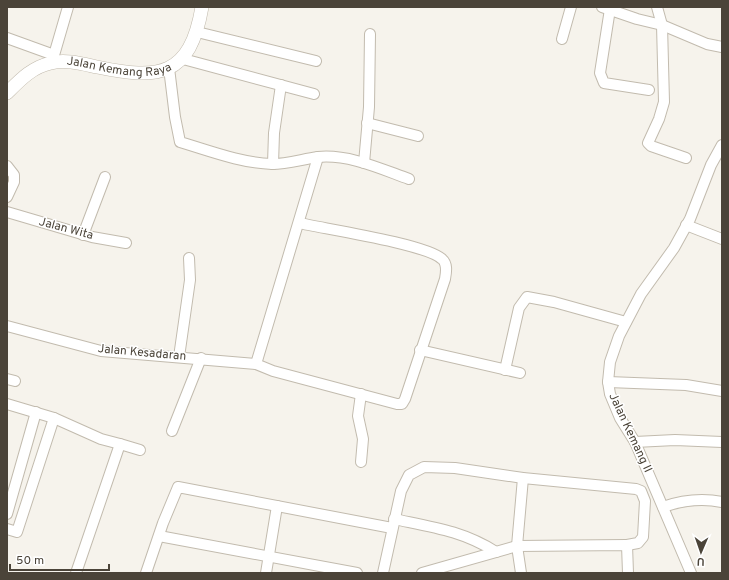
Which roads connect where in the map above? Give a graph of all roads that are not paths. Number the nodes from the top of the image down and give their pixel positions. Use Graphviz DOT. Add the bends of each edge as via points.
graph roads {
  1 [pos="68,7"];
  2 [pos="202,7"];
  3 [pos="571,7"];
  4 [pos="657,7"];
  5 [pos="606,8"];
  6 [pos="662,25"];
  7 [pos="197,32"];
  8 [pos="370,34"];
  9 [pos="7,38"];
  10 [pos="562,39"];
  11 [pos="722,47"];
  12 [pos="53,59"];
  13 [pos="183,59"];
  14 [pos="316,61"];
  15 [pos="169,68"];
  16 [pos="281,85"];
  17 [pos="649,90"];
  18 [pos="7,93"];
  19 [pos="314,94"];
  20 [pos="367,123"];
  21 [pos="418,136"];
  22 [pos="722,145"];
  23 [pos="318,157"];
  24 [pos="686,158"];
  25 [pos="364,163"];
  26 [pos="273,164"];
  27 [pos="7,166"];
  28 [pos="105,178"];
  29 [pos="409,180"];
  30 [pos="7,197"];
  31 [pos="7,212"];
  32 [pos="299,223"];
  33 [pos="686,225"];
  34 [pos="83,235"];
  35 [pos="722,239"];
  36 [pos="126,243"];
  37 [pos="189,258"];
  38 [pos="626,322"];
  39 [pos="7,326"];
  40 [pos="420,350"];
  41 [pos="179,357"];
  42 [pos="201,358"];
  43 [pos="256,364"];
  44 [pos="505,370"];
  45 [pos="520,373"];
  46 [pos="608,382"];
  47 [pos="722,391"];
  48 [pos="360,394"];
  49 [pos="7,404"];
  50 [pos="36,412"];
  51 [pos="54,418"];
  52 [pos="172,431"];
  53 [pos="635,442"];
  54 [pos="722,442"];
  55 [pos="120,444"];
  56 [pos="140,450"];
  57 [pos="361,462"];
  58 [pos="523,478"];
  59 [pos="722,502"];
  60 [pos="277,506"];
  61 [pos="663,507"];
  62 [pos="7,514"];
  63 [pos="393,524"];
  64 [pos="7,529"];
  65 [pos="159,536"];
  66 [pos="626,545"];
  67 [pos="517,546"];
  68 [pos="496,552"];
  69 [pos="268,556"];
  70 [pos="76,573"];
  71 [pos="146,573"];
  72 [pos="266,573"];
  73 [pos="357,573"];
  74 [pos="383,573"];
  75 [pos="422,573"];
  76 [pos="521,573"];
  77 [pos="628,573"];
  78 [pos="690,573"];
  1 -- 12 [label="street"];
  2 -- 7 [label="street, Jalan Kemang Raya"];
  3 -- 10 [label="street"];
  4 -- 6 [label="street"];
  5 -- 6 [label="street"];
  5 -- 17 [label="street" via="600,73 602,80 604,83"];
  6 -- 11 [label="street" via="694,39"];
  6 -- 24 [label="street" via="664,102 660,119 648,143"];
  7 -- 13 [label="street, Jalan Kemang Raya"];
  7 -- 14 [label="street"];
  8 -- 20 [label="street"];
  9 -- 12 [label="street"];
  12 -- 15 [label="street, Jalan Kemang Raya" via="128,74 148,74"];
  12 -- 18 [label="street, Jalan Kemang Raya" via="30,71"];
  13 -- 15 [label="street, Jalan Kemang Raya"];
  13 -- 16 [label="street"];
  15 -- 26 [label="street" via="180,142 221,155"];
  16 -- 19 [label="street"];
  16 -- 26 [label="street" via="274,133"];
  20 -- 21 [label="street"];
  20 -- 25 [label="street"];
  22 -- 33 [label="street, Jalan Kemang II"];
  23 -- 25 [label="street"];
  23 -- 26 [label="street"];
  23 -- 32 [label="street"];
  25 -- 29 [label="street"];
  27 -- 30 [label="street" via="14,174 14,182"];
  28 -- 34 [label="street"];
  31 -- 34 [label="street, Jalan Wita"];
  32 -- 40 [label="street" via="422,249 442,259 446,268 445,279"];
  32 -- 43 [label="street"];
  33 -- 35 [label="street"];
  33 -- 38 [label="street, Jalan Kemang II"];
  34 -- 36 [label="street, Jalan Wita"];
  37 -- 41 [label="street" via="190,280"];
  38 -- 44 [label="street" via="528,297 519,308"];
  38 -- 46 [label="street, Jalan Kemang II" via="610,362"];
  39 -- 41 [label="street, Jalan Kesadaran" via="101,351"];
  40 -- 44 [label="street"];
  40 -- 48 [label="street, Jalan Kesadaran" via="402,404"];
  41 -- 42 [label="street, Jalan Kesadaran"];
  42 -- 43 [label="street, Jalan Kesadaran"];
  42 -- 52 [label="street"];
  43 -- 48 [label="street, Jalan Kesadaran"];
  44 -- 45 [label="street"];
  46 -- 47 [label="street" via="686,386"];
  46 -- 53 [label="street, Jalan Kemang II" via="620,418"];
  48 -- 57 [label="street" via="358,416 363,439"];
  49 -- 50 [label="street"];
  50 -- 51 [label="street"];
  50 -- 62 [label="street"];
  51 -- 55 [label="street" via="101,439"];
  51 -- 64 [label="street" via="17,532"];
  53 -- 54 [label="street"];
  53 -- 61 [label="street, Jalan Kemang II"];
  55 -- 56 [label="street"];
  55 -- 70 [label="street"];
  58 -- 63 [label="street" via="455,468 424,467 409,475 401,491"];
  58 -- 66 [label="street" via="626,486 641,491 645,501 643,537 638,543"];
  58 -- 67 [label="street"];
  59 -- 61 [label="street" via="679,501"];
  60 -- 63 [label="street"];
  60 -- 65 [label="street" via="178,487"];
  60 -- 69 [label="street"];
  61 -- 78 [label="street, Jalan Kemang II"];
  63 -- 68 [label="street" via="454,532 478,540"];
  63 -- 74 [label="street"];
  65 -- 69 [label="street"];
  65 -- 71 [label="street"];
  66 -- 67 [label="street"];
  66 -- 77 [label="street"];
  67 -- 68 [label="street"];
  67 -- 76 [label="street"];
  68 -- 75 [label="street"];
  69 -- 72 [label="street"];
  69 -- 73 [label="street"];
}
